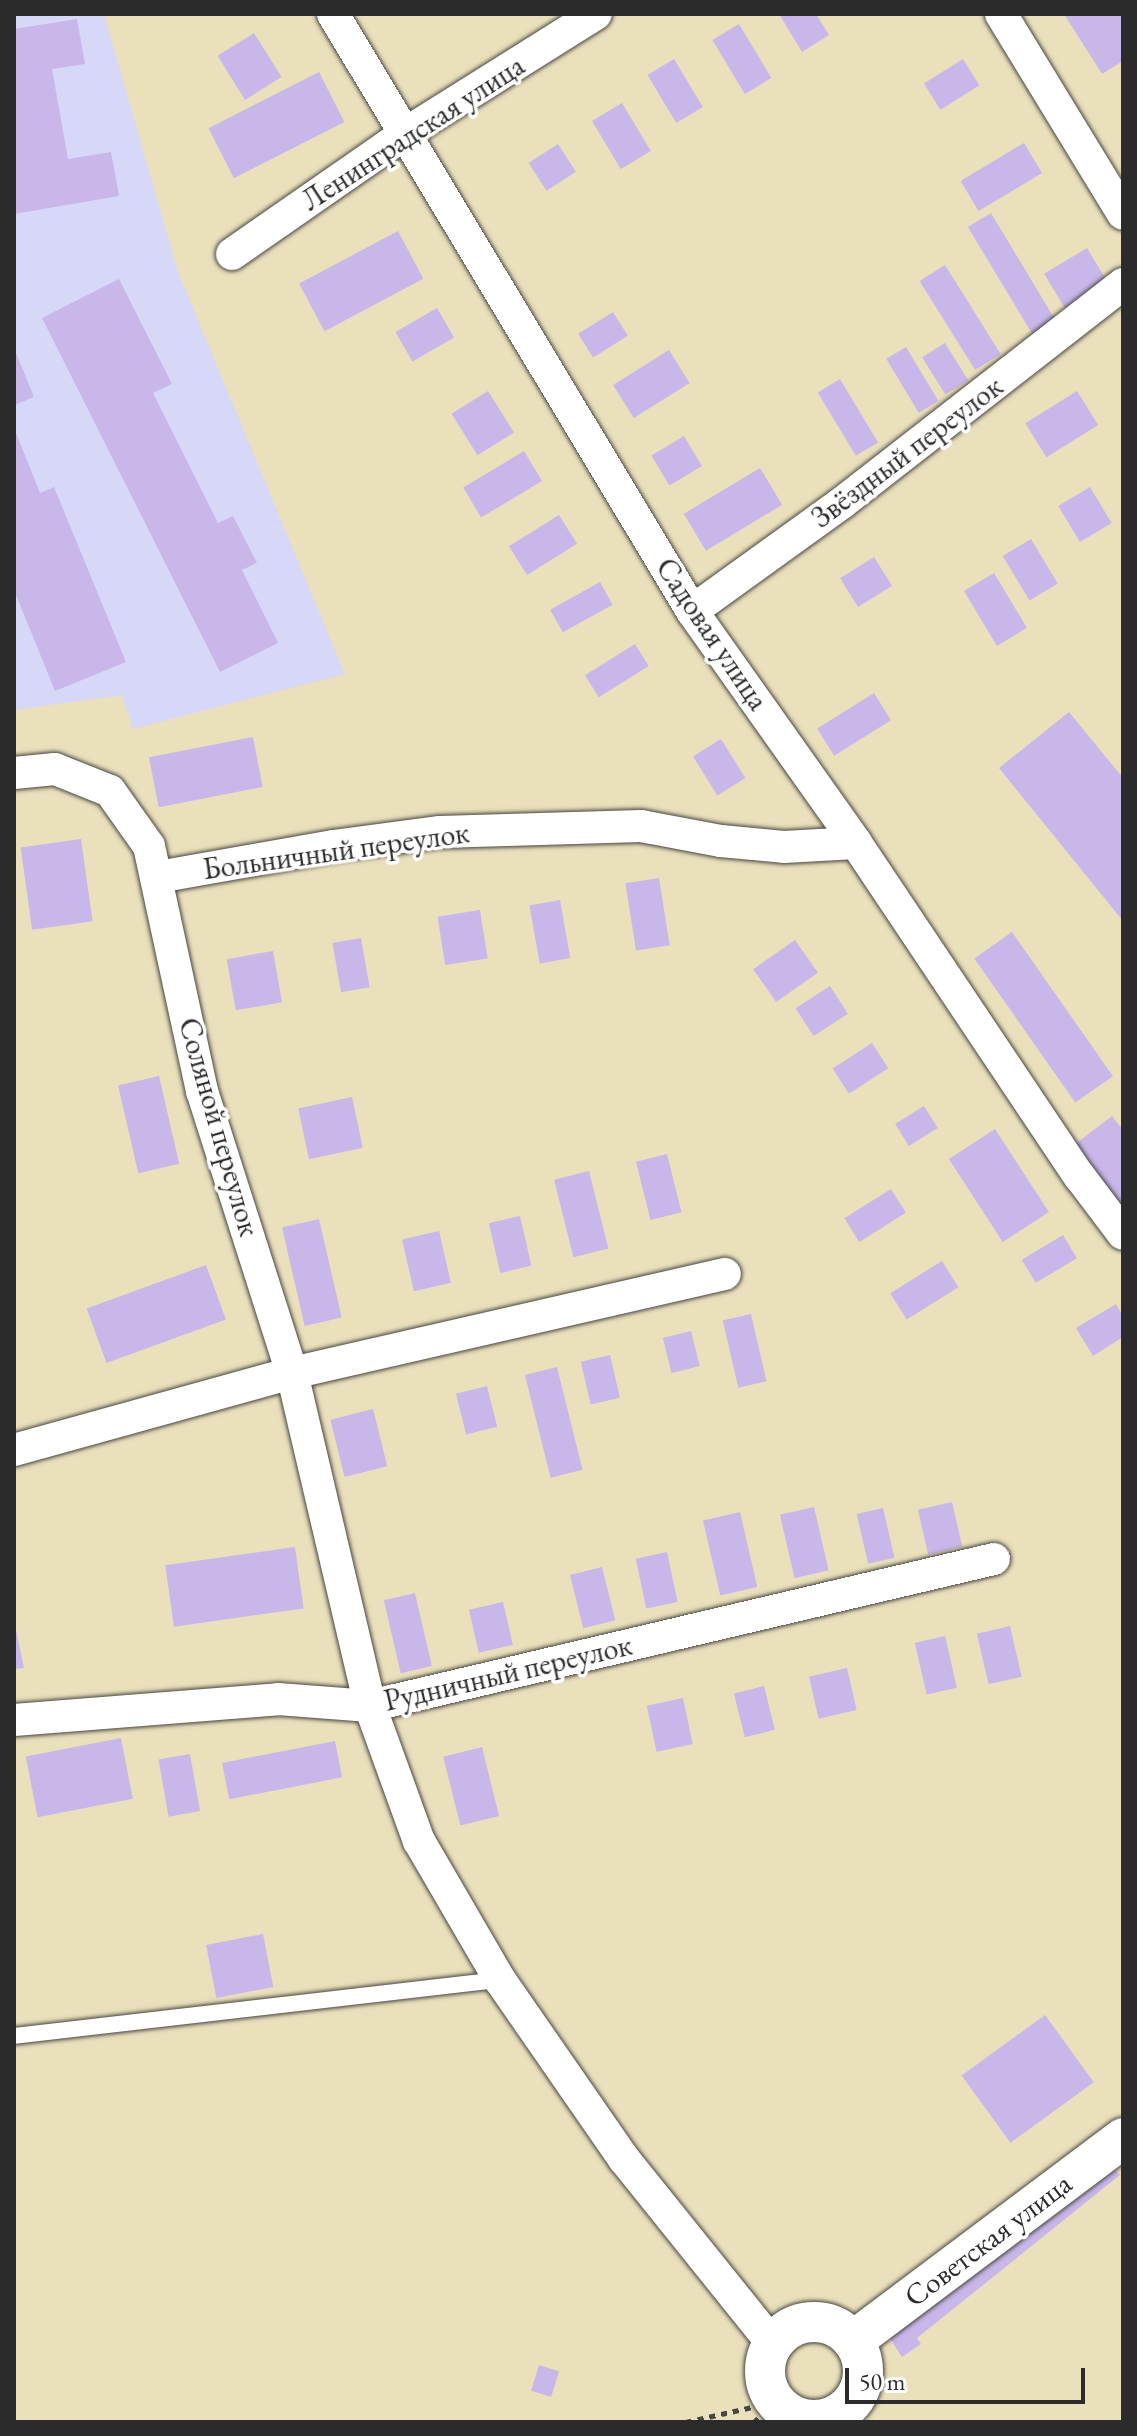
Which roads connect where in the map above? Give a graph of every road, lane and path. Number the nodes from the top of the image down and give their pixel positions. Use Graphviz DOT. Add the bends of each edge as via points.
graph roads {
  1 [pos="333,14"];
  2 [pos="596,14"];
  3 [pos="1001,14"];
  4 [pos="406,133"];
  5 [pos="1123,214"];
  6 [pos="232,254"];
  7 [pos="1121,287"];
  8 [pos="692,611"];
  9 [pos="14,773"];
  10 [pos="856,843"];
  11 [pos="158,877"];
  12 [pos="1123,1234"];
  13 [pos="725,1274"];
  14 [pos="292,1373"];
  15 [pos="14,1450"];
  16 [pos="994,1559"];
  17 [pos="370,1706"];
  18 [pos="14,1720"];
  19 [pos="500,1980"];
  20 [pos="14,2036"];
  21 [pos="1123,2138"];
  22 [pos="853,2341"];
  23 [pos="773,2344"];
  24 [pos="764,2412"];
  25 [pos="686,2422"];
  1 -- 4 [label="street, Садовая улица"];
  2 -- 4 [label="street, Ленинградская улица"];
  3 -- 5 [label="street"];
  4 -- 6 [label="street, Ленинградская улица"];
  4 -- 8 [label="street, Садовая улица"];
  7 -- 8 [label="street, Звёздный переулок" via="843,502"];
  8 -- 10 [label="street, Садовая улица"];
  9 -- 11 [label="street" via="55,769 110,791 149,846"];
  10 -- 11 [label="street, Больничный переулок" via="784,847 641,826 440,832"];
  10 -- 12 [label="street, Садовая улица"];
  11 -- 14 [label="street, Соляной переулок" via="202,1091"];
  13 -- 14 [label="street"];
  14 -- 15 [label="street"];
  14 -- 17 [label="street, Соляной переулок"];
  16 -- 17 [label="street, Рудничный переулок"];
  17 -- 18 [label="street, Рудничный переулок" via="278,1699"];
  17 -- 19 [label="street, Соляной переулок" via="419,1841"];
  19 -- 20 [label="lane"];
  19 -- 23 [label="street, Соляной переулок" via="624,2159"];
  21 -- 22 [label="street, Советская улица"];
  22 -- 23 [label="street" via="827,2324 812,2322 797,2325"];
  22 -- 24 [label="street" via="861,2381 851,2404 822,2420"];
  23 -- 24 [label="street" via="765,2373"];
  24 -- 25 [label="path"];
}
